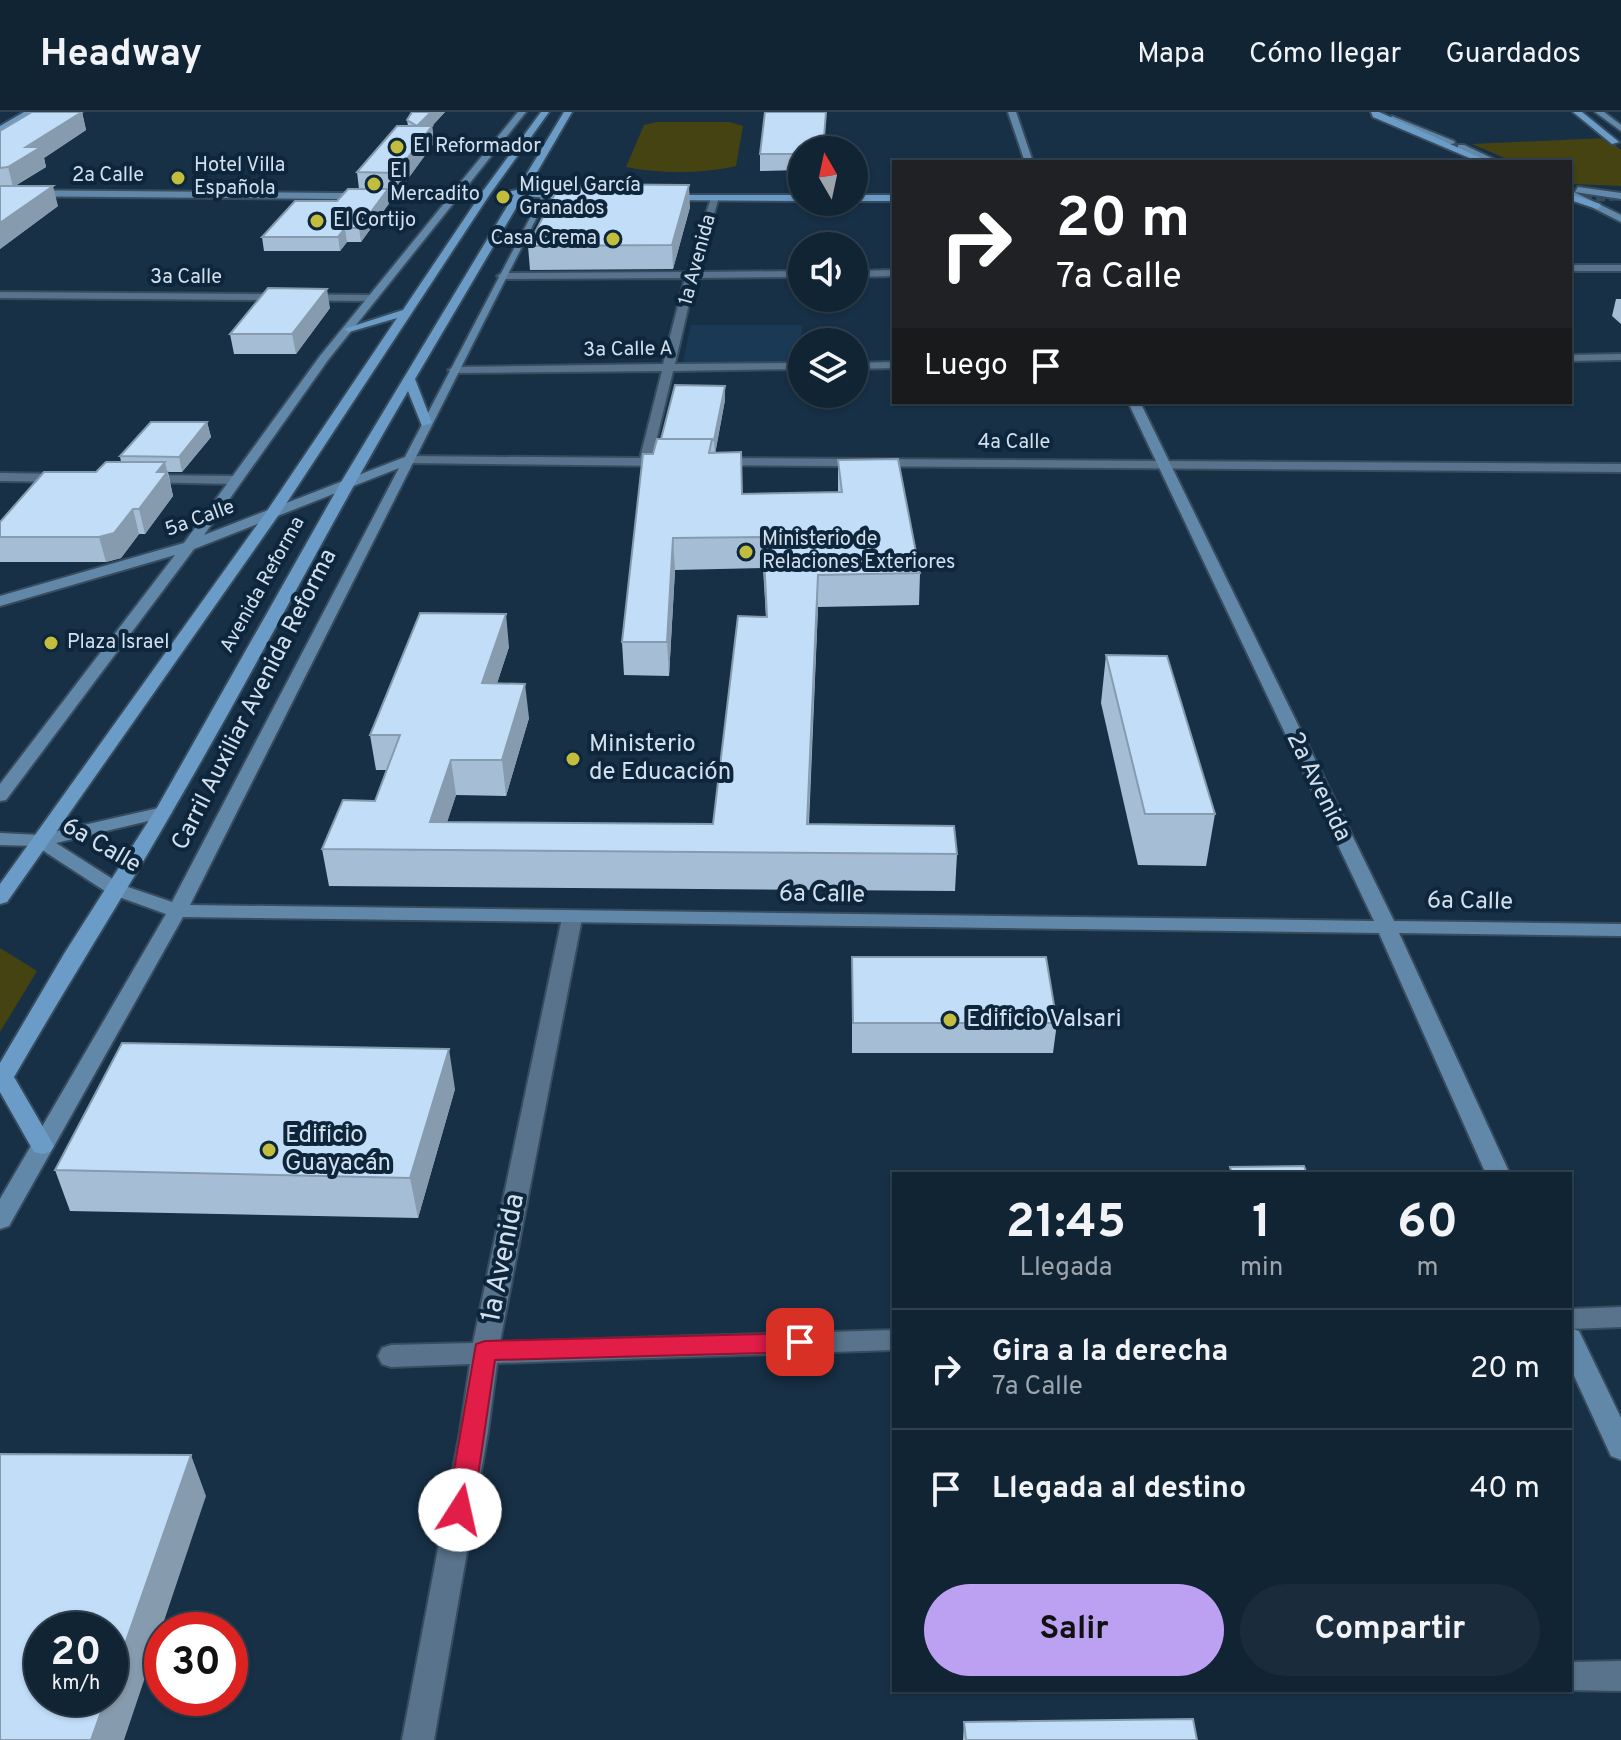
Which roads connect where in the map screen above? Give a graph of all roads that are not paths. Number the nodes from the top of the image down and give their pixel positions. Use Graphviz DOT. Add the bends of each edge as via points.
graph roads {
  1 [pos="29,112"];
  2 [pos="522,112"];
  3 [pos="545,112"];
  4 [pos="568,112"];
  5 [pos="1012,112"];
  6 [pos="1375,112"];
  7 [pos="1577,112"];
  8 [pos="1599,112"];
  9 [pos="1392,118"];
  10 [pos="0,129"];
  11 [pos="1621,129"];
  12 [pos="1615,142"];
  13 [pos="1451,143"];
  14 [pos="1461,147"];
  15 [pos="1028,160"];
  16 [pos="1481,160"];
  17 [pos="1491,160"];
  18 [pos="0,193"];
  19 [pos="1572,196"];
  20 [pos="1621,196"];
  21 [pos="456,197"];
  22 [pos="484,197"];
  23 [pos="518,197"];
  24 [pos="545,197"];
  25 [pos="591,197"];
  26 [pos="653,197"];
  27 [pos="715,197"];
  28 [pos="1572,197"];
  29 [pos="788,198"];
  30 [pos="868,198"];
  31 [pos="892,198"];
  32 [pos="1621,219"];
  33 [pos="1572,268"];
  34 [pos="1621,268"];
  35 [pos="892,273"];
  36 [pos="788,274"];
  37 [pos="868,274"];
  38 [pos="691,275"];
  39 [pos="502,276"];
  40 [pos="6,296"];
  41 [pos="373,298"];
  42 [pos="0,304"];
  43 [pos="407,312"];
  44 [pos="349,329"];
  45 [pos="1621,357"];
  46 [pos="1572,358"];
  47 [pos="892,365"];
  48 [pos="788,366"];
  49 [pos="868,366"];
  50 [pos="670,368"];
  51 [pos="454,370"];
  52 [pos="409,377"];
  53 [pos="1135,404"];
  54 [pos="426,423"];
  55 [pos="408,460"];
  56 [pos="645,462"];
  57 [pos="675,462"];
  58 [pos="706,462"];
  59 [pos="1162,463"];
  60 [pos="1621,468"];
  61 [pos="0,477"];
  62 [pos="78,478"];
  63 [pos="125,479"];
  64 [pos="234,480"];
  65 [pos="347,484"];
  66 [pos="273,513"];
  67 [pos="189,546"];
  68 [pos="0,601"];
  69 [pos="0,796"];
  70 [pos="163,812"];
  71 [pos="0,839"];
  72 [pos="40,841"];
  73 [pos="115,889"];
  74 [pos="0,898"];
  75 [pos="177,911"];
  76 [pos="572,918"];
  77 [pos="1387,928"];
  78 [pos="1621,930"];
  79 [pos="2,1079"];
  80 [pos="42,1146"];
  81 [pos="1497,1172"];
  82 [pos="0,1220"];
  83 [pos="1621,1317"];
  84 [pos="1572,1319"];
  85 [pos="892,1340"];
  86 [pos="1572,1342"];
  87 [pos="485,1351"];
  88 [pos="391,1356"];
  89 [pos="1621,1448"];
  90 [pos="1621,1676"];
  91 [pos="1572,1677"];
  92 [pos="418,1740"];
  1 -- 10 [label="main road"];
  2 -- 21 [label="street"];
  3 -- 22 [label="main road, Avenida Reforma"];
  4 -- 23 [label="main road, Avenida Reforma"];
  5 -- 15 [label="street"];
  6 -- 16 [label="main road"];
  7 -- 12 [label="main road"];
  8 -- 11 [label="street"];
  9 -- 13 [label="street"];
  14 -- 17 [label="street"];
  18 -- 21 [label="street, 2a Calle"];
  19 -- 20 [label="street"];
  21 -- 22 [label="street, 2a Calle"];
  21 -- 41 [label="street"];
  22 -- 23 [label="main road, 2a Calle"];
  22 -- 23 [label="main road, 2a Calle" via="498,202"];
  22 -- 43 [label="main road, Avenida Reforma"];
  23 -- 24 [label="main road, 2a Calle"];
  23 -- 52 [label="main road, Avenida Reforma"];
  24 -- 25 [label="main road, 2a Calle"];
  24 -- 39 [label="street, Carril Auxiliar Avenida Reforma"];
  26 -- 27 [label="main road"];
  27 -- 29 [label="main road"];
  27 -- 38 [label="street, 1a Avenida"];
  28 -- 32 [label="street"];
  30 -- 31 [label="main road"];
  33 -- 34 [label="street"];
  35 -- 37 [label="street"];
  36 -- 38 [label="street"];
  38 -- 39 [label="street"];
  38 -- 50 [label="street, 1a Avenida"];
  39 -- 51 [label="street, Carril Auxiliar Avenida Reforma"];
  40 -- 41 [label="street, 3a Calle"];
  40 -- 42 [label="street"];
  41 -- 44 [label="street"];
  43 -- 44 [label="main road"];
  43 -- 66 [label="main road, Avenida Reforma"];
  44 -- 64 [label="street"];
  45 -- 46 [label="street"];
  47 -- 49 [label="street"];
  48 -- 50 [label="street, 3a Calle A"];
  50 -- 51 [label="street, 3a Calle A"];
  50 -- 56 [label="street, 1a Avenida"];
  51 -- 54 [label="street, Carril Auxiliar Avenida Reforma"];
  52 -- 54 [label="main road"];
  52 -- 65 [label="main road, Avenida Reforma"];
  53 -- 59 [label="street, 2a Avenida"];
  54 -- 55 [label="street, Carril Auxiliar Avenida Reforma"];
  55 -- 56 [label="street"];
  55 -- 65 [label="street, 5a Calle"];
  55 -- 75 [label="street, Carril Auxiliar Avenida Reforma"];
  56 -- 57 [label="street"];
  58 -- 59 [label="street, 4a Calle"];
  59 -- 60 [label="street, 4a Calle"];
  59 -- 77 [label="street, 2a Avenida"];
  61 -- 62 [label="street"];
  63 -- 64 [label="street"];
  64 -- 67 [label="street"];
  65 -- 66 [label="street, 5a Calle"];
  65 -- 70 [label="main road, Avenida Reforma"];
  66 -- 67 [label="street, 5a Calle"];
  66 -- 72 [label="main road, Avenida Reforma"];
  67 -- 68 [label="street, 5a Calle"];
  67 -- 69 [label="street"];
  70 -- 72 [label="street, 6a Calle"];
  70 -- 73 [label="main road, Avenida Reforma"];
  71 -- 72 [label="street, 6a Calle"];
  72 -- 73 [label="street, 6a Calle"];
  72 -- 74 [label="main road, Avenida Reforma"];
  73 -- 75 [label="street, 6a Calle"];
  73 -- 79 [label="main road, Avenida Reforma"];
  75 -- 76 [label="street, 6a Calle"];
  75 -- 80 [label="street, Carril Auxiliar Avenida Reforma"];
  76 -- 77 [label="street, 6a Calle"];
  76 -- 87 [label="street, 1a Avenida"];
  77 -- 78 [label="street, 6a Calle"];
  77 -- 81 [label="street, 2a Avenida"];
  79 -- 80 [label="main road"];
  80 -- 82 [label="street, Carril Auxiliar Avenida Reforma"];
  83 -- 84 [label="street"];
  85 -- 87 [label="street"];
  86 -- 89 [label="street"];
  87 -- 88 [label="street"];
  87 -- 92 [label="street, 1a Avenida"];
  90 -- 91 [label="street"];
}
